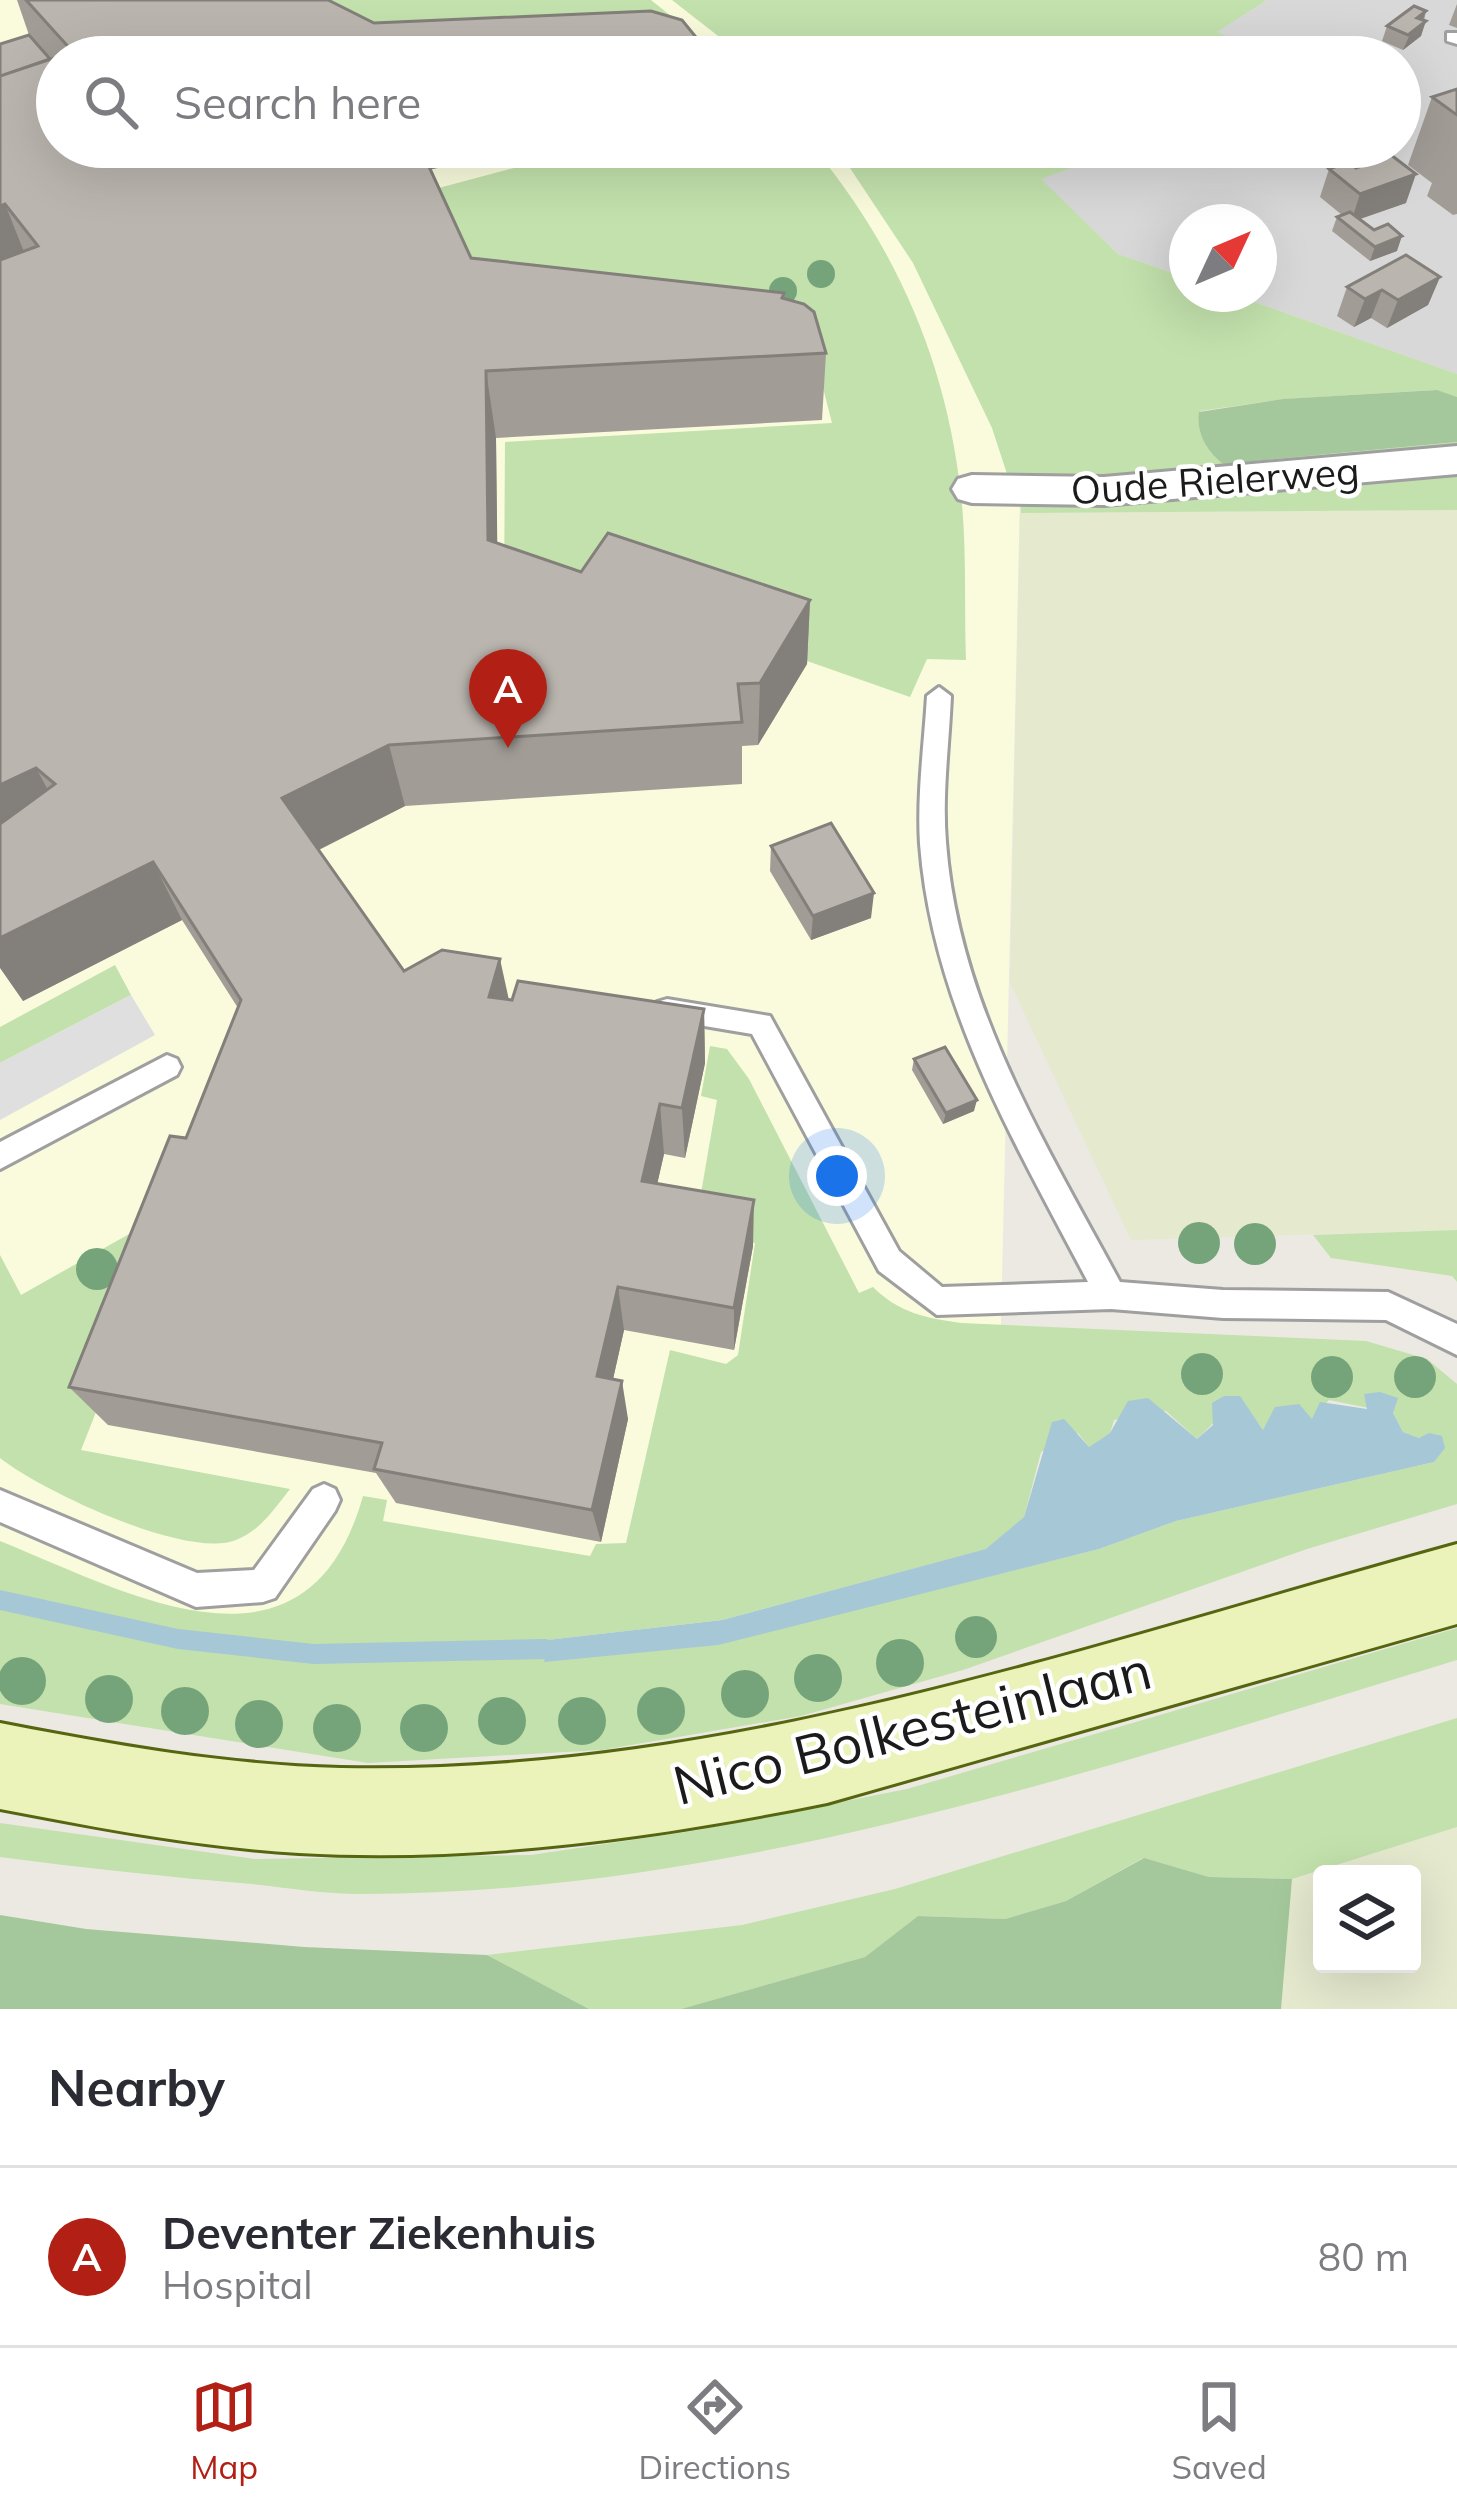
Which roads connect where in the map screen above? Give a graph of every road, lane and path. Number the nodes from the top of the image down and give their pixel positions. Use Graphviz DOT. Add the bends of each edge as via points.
graph roads {
  1 [pos="1457,460"];
  2 [pos="971,489"];
  3 [pos="939,696"];
  4 [pos="646,1007"];
  5 [pos="166,1067"];
  6 [pos="0,1156"];
  7 [pos="1111,1295"];
  8 [pos="1457,1340"];
  9 [pos="324,1500"];
  10 [pos="0,1506"];
  11 [pos="1457,1584"];
  12 [pos="0,1766"];
  1 -- 2 [label="street, Oude Rielerweg" via="1104,490"];
  3 -- 7 [label="lane" via="933,844 949,949 986,1055"];
  4 -- 7 [label="lane" via="760,1024 889,1262 937,1301"];
  5 -- 6 [label="lane"];
  7 -- 8 [label="lane" via="1388,1306"];
  9 -- 10 [label="lane" via="263,1586 196,1590"];
  11 -- 12 [label="street, Nico Bolkesteinlaan" via="827,1760 618,1797 343,1811 128,1790"];
}
